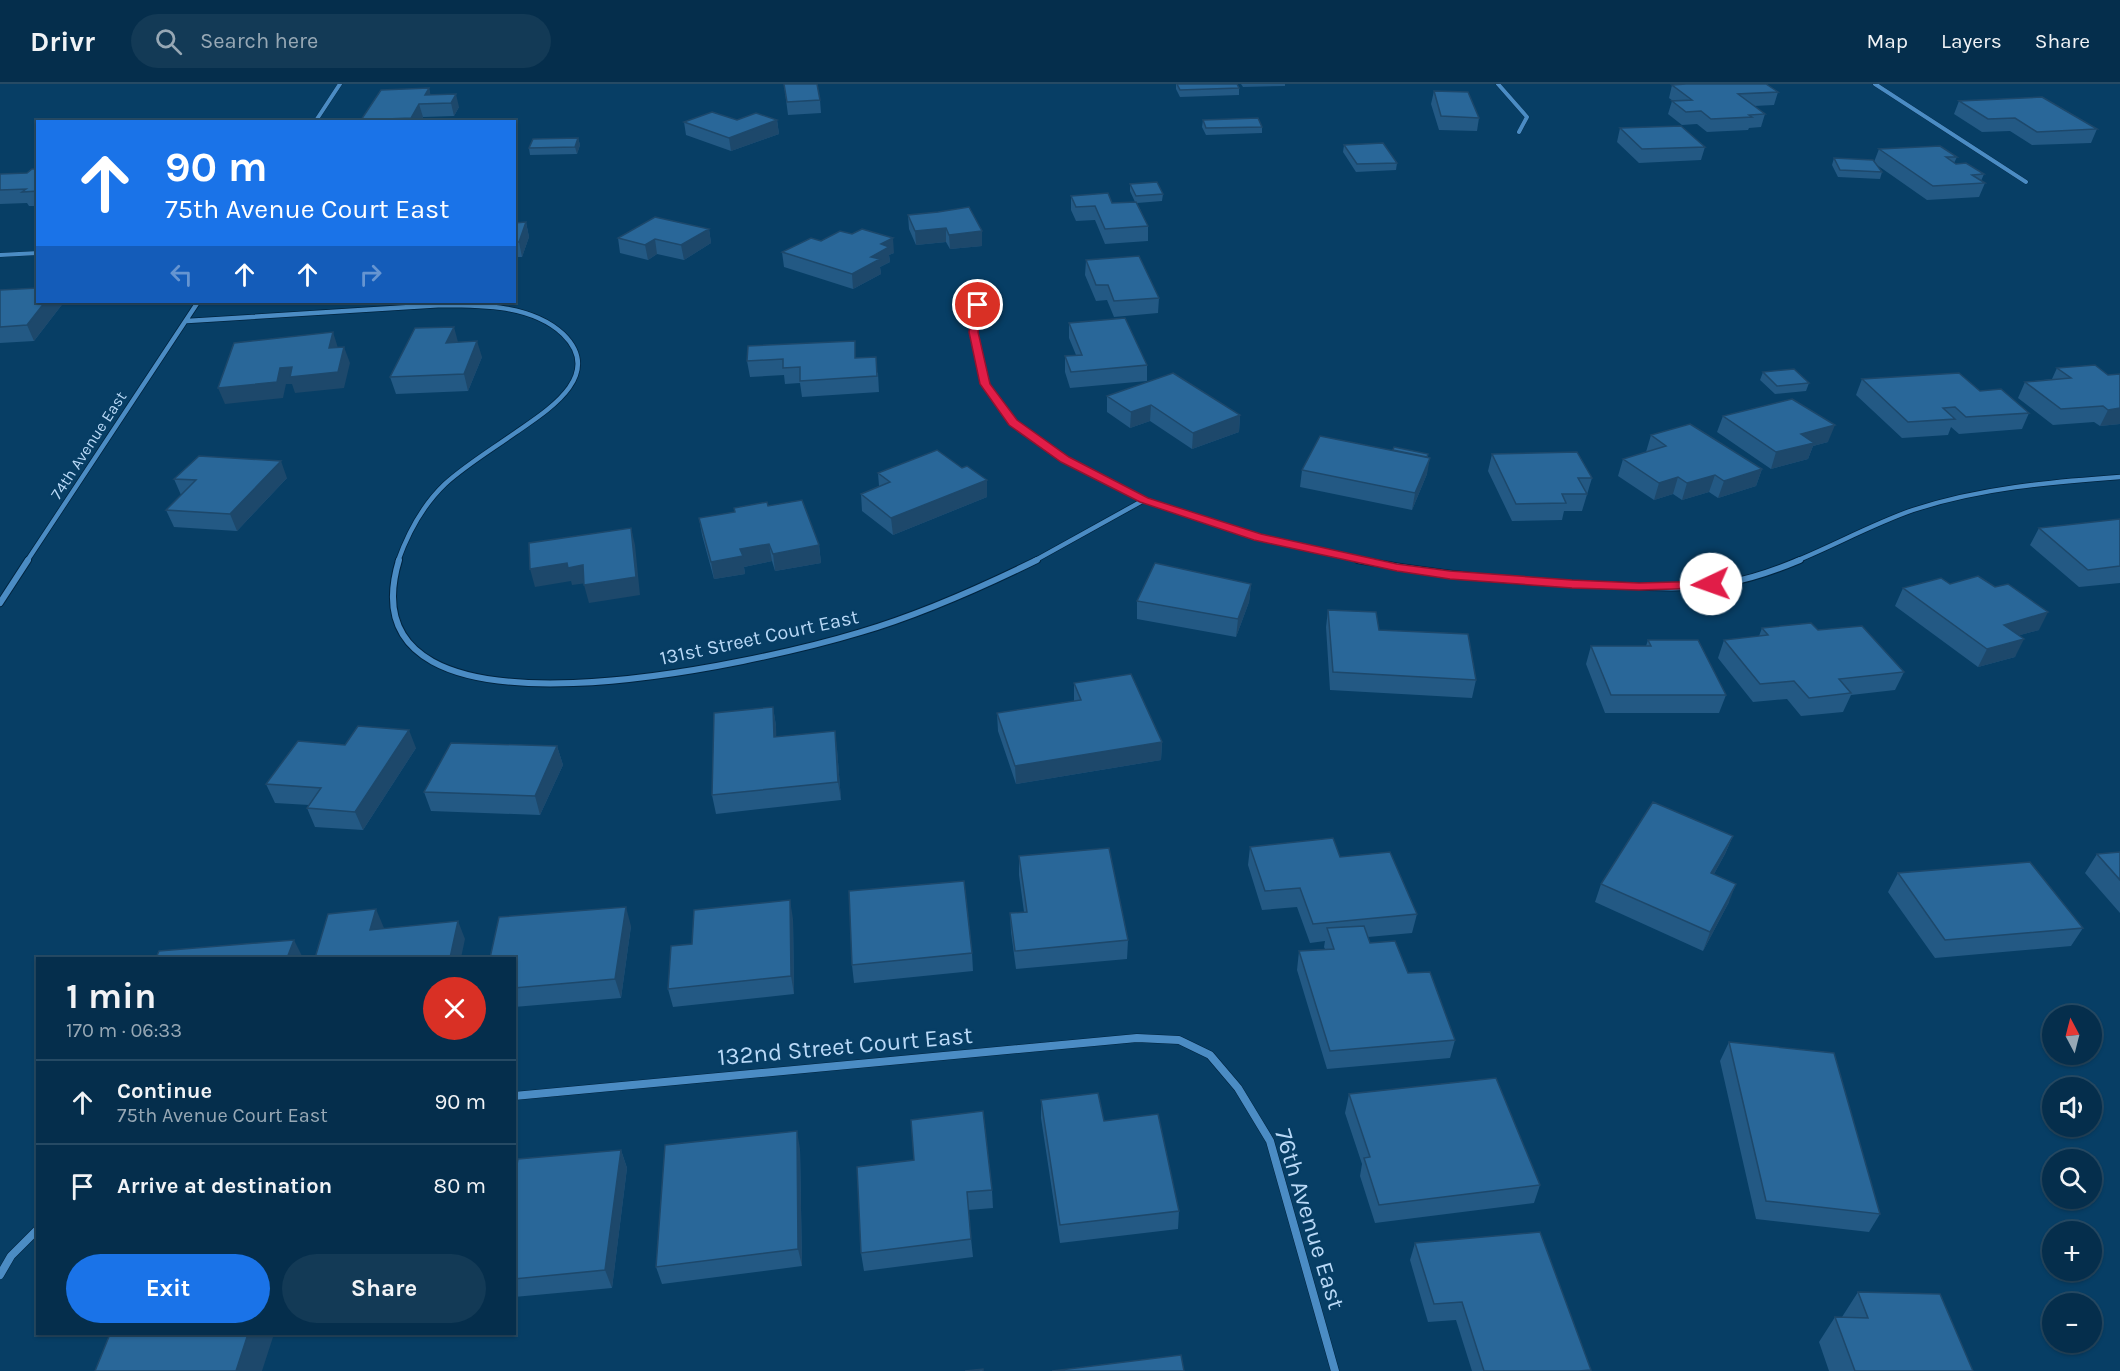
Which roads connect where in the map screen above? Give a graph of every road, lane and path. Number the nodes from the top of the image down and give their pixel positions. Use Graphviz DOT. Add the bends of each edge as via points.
graph roads {
  1 [pos="340,84"];
  2 [pos="1498,84"];
  3 [pos="1875,84"];
  4 [pos="316,120"];
  5 [pos="1519,132"];
  6 [pos="2026,182"];
  7 [pos="36,253"];
  8 [pos="0,255"];
  9 [pos="197,303"];
  10 [pos="978,305"];
  11 [pos="187,321"];
  12 [pos="2120,477"];
  13 [pos="1144,500"];
  14 [pos="0,603"];
  15 [pos="1179,1040"];
  16 [pos="516,1096"];
  17 [pos="36,1231"];
  18 [pos="0,1275"];
  19 [pos="1335,1371"];
  1 -- 4 [label="street"];
  2 -- 5 [label="street" via="1527,117"];
  3 -- 6 [label="street"];
  7 -- 8 [label="street"];
  9 -- 11 [label="street, 74th Avenue East"];
  10 -- 13 [label="street" via="974,332 985,384 1013,422 1065,460"];
  11 -- 13 [label="street, 131st Street Court East" via="478,305 536,316 563,333 578,352 580,366 567,393 461,471 435,495 395,565 390,603 395,624 431,662 459,674 531,684 585,683 774,654 931,608 1005,576"];
  11 -- 14 [label="street, 74th Avenue East"];
  12 -- 13 [label="street" via="2010,488 1947,501 1910,511 1765,573 1728,583 1695,586 1572,584 1397,567 1258,537"];
  15 -- 16 [label="street, 132nd Street Court East" via="1137,1038"];
  15 -- 19 [label="street, 76th Avenue East" via="1210,1055 1238,1088 1270,1141"];
  17 -- 18 [label="street" via="11,1256"];
}
